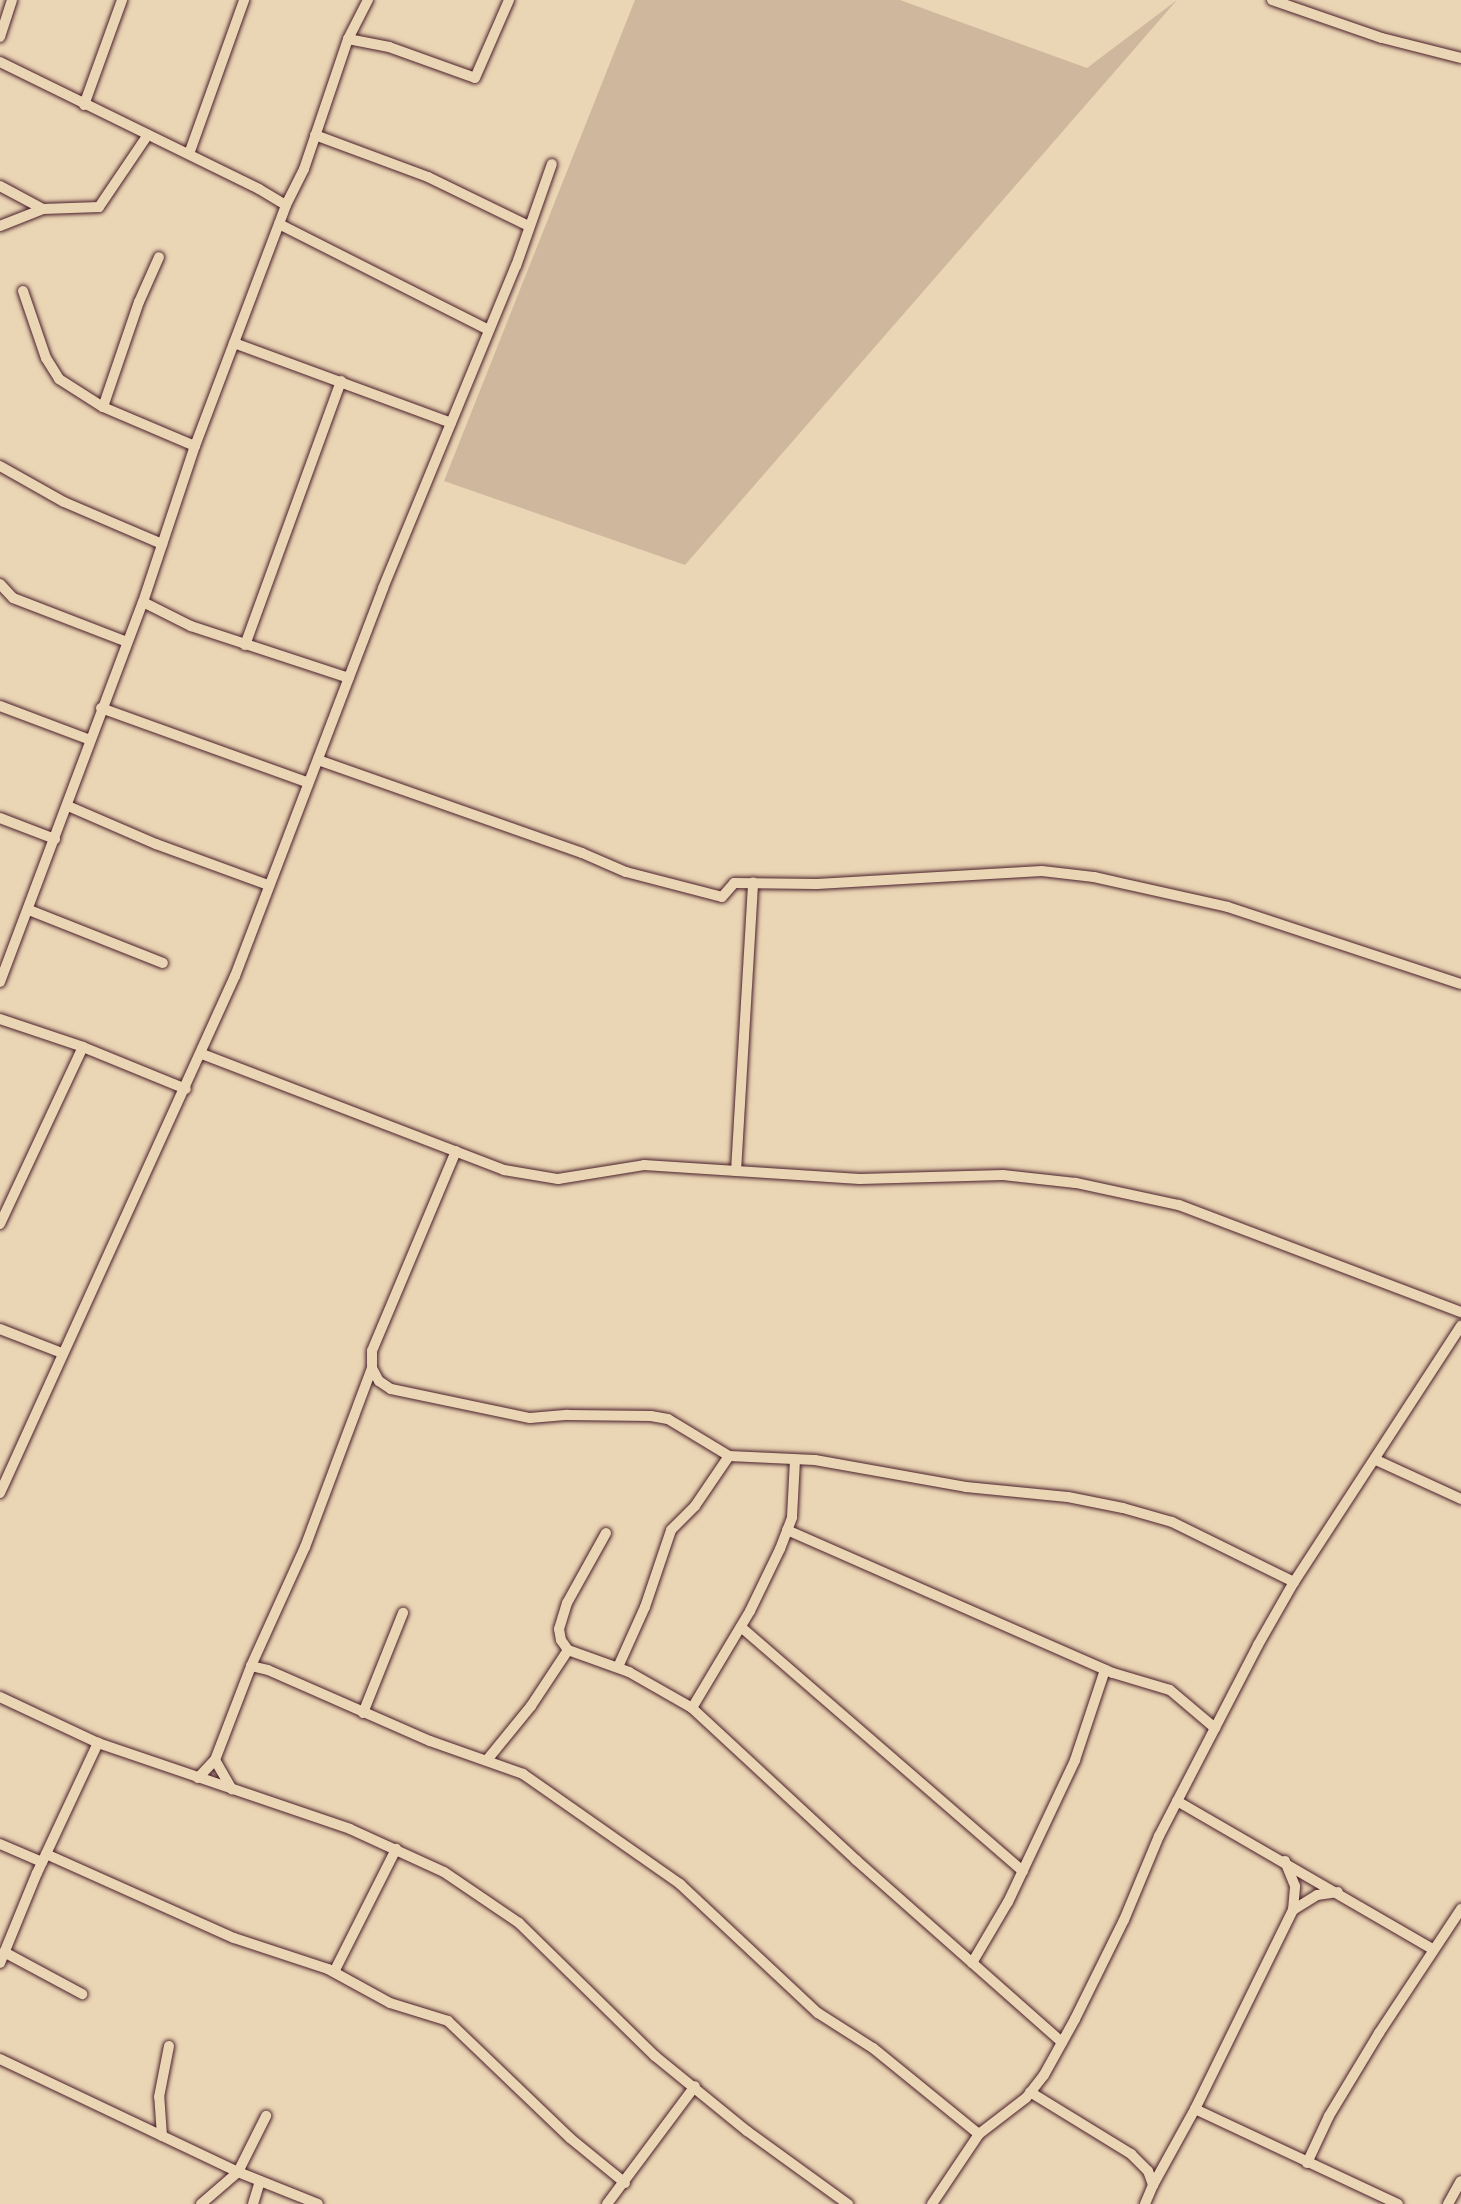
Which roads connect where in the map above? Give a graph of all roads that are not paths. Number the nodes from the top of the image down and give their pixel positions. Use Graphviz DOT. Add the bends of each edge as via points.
graph roads {
  1 [pos="12,0"];
  2 [pos="122,0"];
  3 [pos="244,0"];
  4 [pos="352,0"];
  5 [pos="509,0"];
  6 [pos="1272,0"];
  7 [pos="367,3"];
  8 [pos="0,37"];
  9 [pos="348,39"];
  10 [pos="1461,58"];
  11 [pos="0,62"];
  12 [pos="84,105"];
  13 [pos="315,135"];
  14 [pos="147,136"];
  15 [pos="189,154"];
  16 [pos="552,164"];
  17 [pos="0,186"];
  18 [pos="286,205"];
  19 [pos="43,209"];
  20 [pos="279,224"];
  21 [pos="0,226"];
  22 [pos="529,226"];
  23 [pos="159,257"];
  24 [pos="23,291"];
  25 [pos="489,330"];
  26 [pos="234,343"];
  27 [pos="341,381"];
  28 [pos="103,407"];
  29 [pos="451,423"];
  30 [pos="195,446"];
  31 [pos="0,466"];
  32 [pos="162,544"];
  33 [pos="0,584"];
  34 [pos="143,602"];
  35 [pos="127,642"];
  36 [pos="245,645"];
  37 [pos="349,678"];
  38 [pos="0,706"];
  39 [pos="101,708"];
  40 [pos="88,739"];
  41 [pos="318,760"];
  42 [pos="307,782"];
  43 [pos="68,806"];
  44 [pos="0,818"];
  45 [pos="55,839"];
  46 [pos="753,883"];
  47 [pos="268,885"];
  48 [pos="29,910"];
  49 [pos="163,963"];
  50 [pos="0,982"];
  51 [pos="1461,984"];
  52 [pos="0,1019"];
  53 [pos="83,1047"];
  54 [pos="202,1054"];
  55 [pos="186,1089"];
  56 [pos="456,1151"];
  57 [pos="736,1171"];
  58 [pos="0,1224"];
  59 [pos="1461,1312"];
  60 [pos="1461,1326"];
  61 [pos="0,1329"];
  62 [pos="62,1353"];
  63 [pos="372,1368"];
  64 [pos="729,1456"];
  65 [pos="795,1460"];
  66 [pos="1376,1460"];
  67 [pos="0,1493"];
  68 [pos="1461,1499"];
  69 [pos="787,1530"];
  70 [pos="606,1533"];
  71 [pos="1294,1582"];
  72 [pos="403,1613"];
  73 [pos="741,1627"];
  74 [pos="568,1650"];
  75 [pos="251,1666"];
  76 [pos="618,1667"];
  77 [pos="1105,1670"];
  78 [pos="0,1697"];
  79 [pos="692,1708"];
  80 [pos="363,1713"];
  81 [pos="1215,1728"];
  82 [pos="98,1743"];
  83 [pos="215,1760"];
  84 [pos="487,1760"];
  85 [pos="198,1778"];
  86 [pos="232,1790"];
  87 [pos="1177,1801"];
  88 [pos="0,1844"];
  89 [pos="396,1849"];
  90 [pos="44,1858"];
  91 [pos="1285,1861"];
  92 [pos="1023,1871"];
  93 [pos="1338,1892"];
  94 [pos="1461,1909"];
  95 [pos="1293,1910"];
  96 [pos="1432,1949"];
  97 [pos="2,1958"];
  98 [pos="972,1963"];
  99 [pos="334,1972"];
  100 [pos="82,1994"];
  101 [pos="1062,2042"];
  102 [pos="169,2046"];
  103 [pos="0,2059"];
  104 [pos="695,2086"];
  105 [pos="1030,2092"];
  106 [pos="1195,2109"];
  107 [pos="266,2116"];
  108 [pos="979,2134"];
  109 [pos="162,2136"];
  110 [pos="1307,2163"];
  111 [pos="238,2172"];
  112 [pos="260,2181"];
  113 [pos="1461,2181"];
  114 [pos="625,2183"];
  115 [pos="1153,2185"];
  116 [pos="201,2204"];
  117 [pos="253,2204"];
  118 [pos="318,2204"];
  119 [pos="607,2204"];
  120 [pos="848,2204"];
  121 [pos="932,2204"];
  122 [pos="1145,2204"];
  123 [pos="1398,2204"];
  124 [pos="1448,2204"];
  1 -- 8 [label="street"];
  2 -- 12 [label="street"];
  3 -- 15 [label="street"];
  4 -- 7 [label="street"];
  5 -- 9 [label="street" via="475,78 389,47"];
  6 -- 10 [label="street" via="1382,38"];
  7 -- 9 [label="street"];
  9 -- 13 [label="street"];
  11 -- 12 [label="street"];
  12 -- 14 [label="street"];
  13 -- 18 [label="street"];
  13 -- 22 [label="street" via="428,177"];
  14 -- 15 [label="street"];
  14 -- 19 [label="street" via="99,207"];
  15 -- 18 [label="street"];
  16 -- 22 [label="street"];
  17 -- 19 [label="street"];
  18 -- 20 [label="street"];
  19 -- 21 [label="street"];
  20 -- 25 [label="street"];
  20 -- 26 [label="street"];
  22 -- 25 [label="street"];
  23 -- 28 [label="street"];
  24 -- 28 [label="street" via="54,372"];
  25 -- 29 [label="street"];
  26 -- 27 [label="street"];
  26 -- 30 [label="street"];
  27 -- 29 [label="street"];
  27 -- 36 [label="street"];
  28 -- 30 [label="street"];
  29 -- 37 [label="street"];
  30 -- 32 [label="street"];
  31 -- 32 [label="street" via="64,502"];
  32 -- 34 [label="street"];
  33 -- 35 [label="street" via="13,598"];
  34 -- 35 [label="street"];
  34 -- 36 [label="street"];
  35 -- 39 [label="street"];
  36 -- 37 [label="street"];
  37 -- 41 [label="street"];
  38 -- 40 [label="street"];
  39 -- 40 [label="street"];
  39 -- 42 [label="street"];
  40 -- 43 [label="street"];
  41 -- 42 [label="street"];
  41 -- 46 [label="street" via="626,872 722,897 734,883"];
  42 -- 47 [label="street"];
  43 -- 45 [label="street"];
  43 -- 47 [label="street"];
  44 -- 45 [label="street"];
  45 -- 48 [label="street"];
  46 -- 51 [label="street" via="1042,871 1094,877 1258,915"];
  46 -- 57 [label="street"];
  47 -- 54 [label="street"];
  48 -- 49 [label="street"];
  48 -- 50 [label="street"];
  52 -- 53 [label="street"];
  53 -- 55 [label="street"];
  53 -- 58 [label="street"];
  54 -- 55 [label="street"];
  54 -- 56 [label="street"];
  55 -- 62 [label="street"];
  56 -- 57 [label="street" via="504,1170 558,1179 644,1165"];
  56 -- 63 [label="street" via="372,1351"];
  57 -- 59 [label="street" via="860,1179 1003,1175 1125,1190 1179,1205"];
  60 -- 66 [label="street"];
  61 -- 62 [label="street"];
  62 -- 67 [label="street"];
  63 -- 64 [label="street" via="391,1389 530,1418 668,1419"];
  63 -- 75 [label="street" via="305,1547"];
  64 -- 65 [label="street"];
  64 -- 76 [label="street" via="695,1506 671,1530"];
  65 -- 69 [label="street"];
  65 -- 71 [label="street" via="1123,1508 1172,1522"];
  66 -- 68 [label="street"];
  66 -- 71 [label="street"];
  69 -- 73 [label="street"];
  69 -- 77 [label="street"];
  70 -- 74 [label="street" via="567,1603 559,1629"];
  71 -- 81 [label="street"];
  72 -- 80 [label="street"];
  73 -- 79 [label="street"];
  73 -- 92 [label="street"];
  74 -- 76 [label="street"];
  74 -- 84 [label="street"];
  75 -- 80 [label="street"];
  75 -- 83 [label="street"];
  76 -- 79 [label="street"];
  77 -- 81 [label="street" via="1170,1690"];
  77 -- 92 [label="street" via="1075,1760"];
  78 -- 82 [label="street"];
  79 -- 98 [label="street"];
  80 -- 84 [label="street"];
  81 -- 87 [label="street"];
  82 -- 85 [label="street"];
  82 -- 90 [label="street"];
  83 -- 85 [label="street"];
  83 -- 86 [label="street"];
  84 -- 108 [label="street" via="523,1774 669,1876 818,2013 873,2048"];
  85 -- 86 [label="street"];
  86 -- 89 [label="street"];
  87 -- 91 [label="street"];
  87 -- 101 [label="street"];
  88 -- 90 [label="street"];
  89 -- 99 [label="street"];
  89 -- 104 [label="street" via="444,1872 519,1923 655,2056"];
  90 -- 97 [label="street"];
  90 -- 99 [label="street" via="234,1938"];
  91 -- 93 [label="street"];
  91 -- 95 [label="street" via="1295,1886"];
  92 -- 98 [label="street"];
  93 -- 95 [label="street" via="1317,1895"];
  93 -- 96 [label="street"];
  94 -- 96 [label="street"];
  95 -- 106 [label="street"];
  96 -- 110 [label="street" via="1329,2116"];
  97 -- 100 [label="street"];
  98 -- 101 [label="street"];
  99 -- 114 [label="street" via="390,2003 448,2021"];
  101 -- 105 [label="street"];
  102 -- 109 [label="street" via="159,2097"];
  103 -- 109 [label="street"];
  104 -- 114 [label="street"];
  104 -- 120 [label="street"];
  105 -- 108 [label="street"];
  105 -- 115 [label="street" via="1131,2154 1148,2171"];
  106 -- 110 [label="street"];
  106 -- 115 [label="street"];
  107 -- 111 [label="street"];
  108 -- 121 [label="street"];
  109 -- 111 [label="street"];
  110 -- 123 [label="street"];
  111 -- 112 [label="street"];
  111 -- 116 [label="street"];
  112 -- 117 [label="street"];
  112 -- 118 [label="street"];
  113 -- 124 [label="street"];
  114 -- 119 [label="street"];
  115 -- 122 [label="street"];
}
